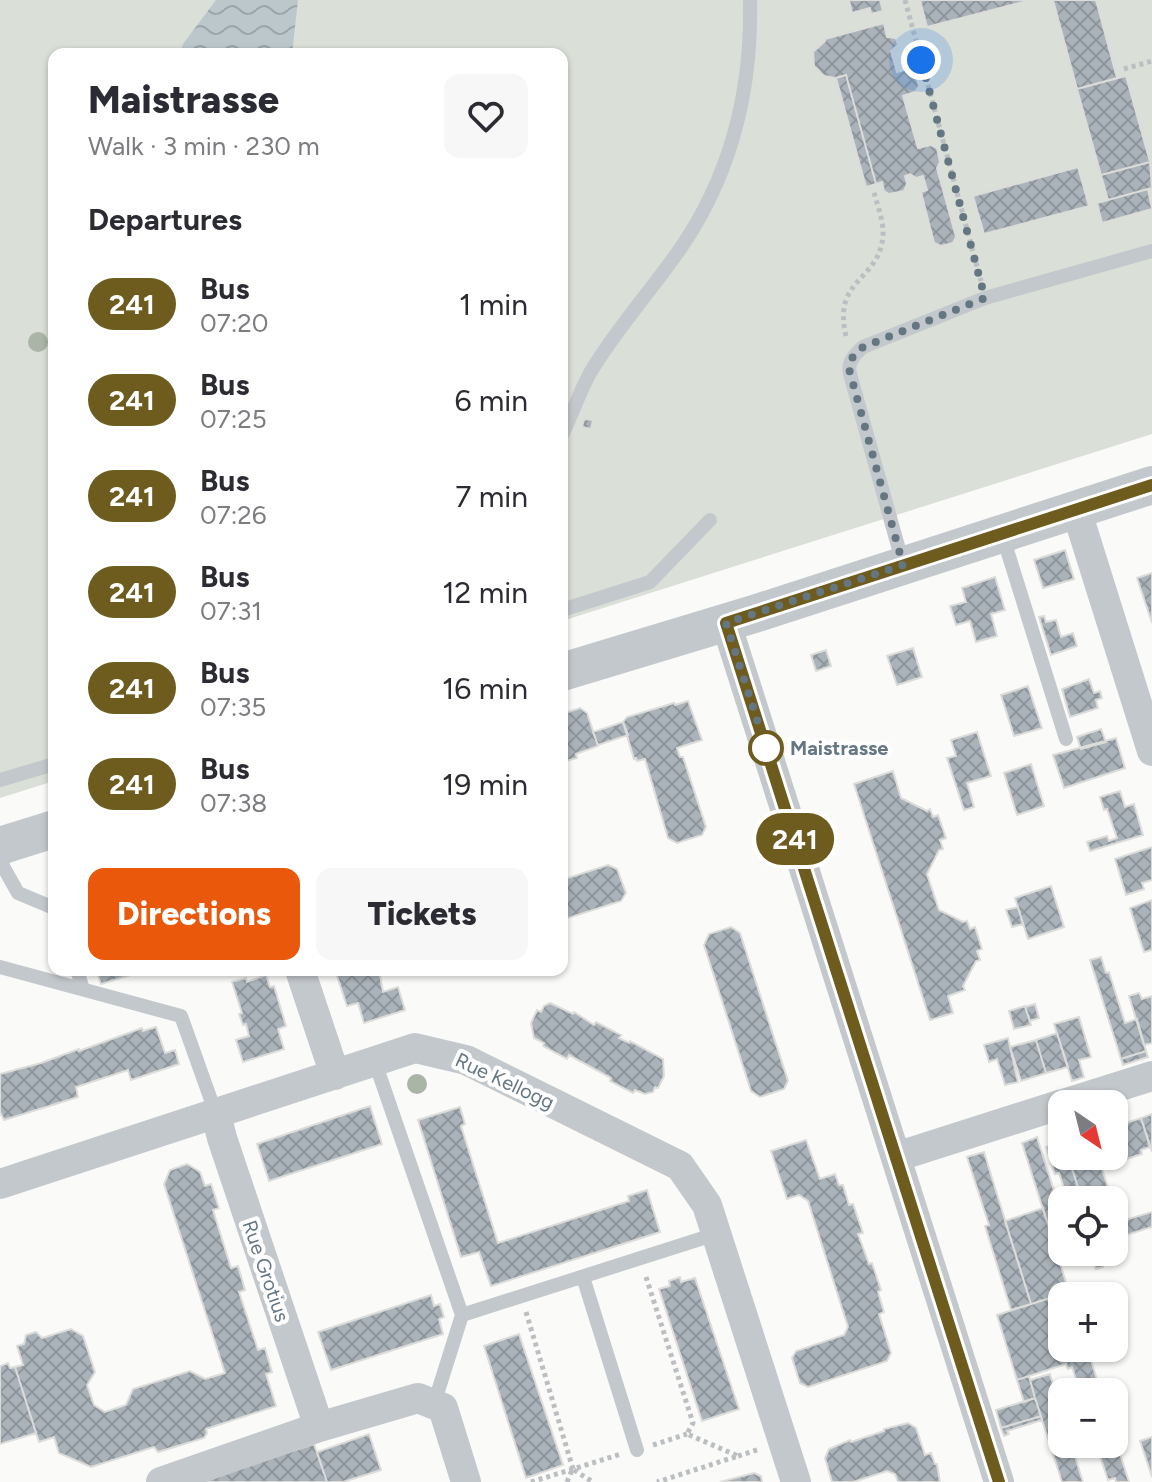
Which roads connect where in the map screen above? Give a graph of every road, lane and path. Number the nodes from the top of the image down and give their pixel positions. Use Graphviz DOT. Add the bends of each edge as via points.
graph roads {
  1 [pos="750,0"];
  2 [pos="905,0"];
  3 [pos="1152,61"];
  4 [pos="1124,69"];
  5 [pos="874,192"];
  6 [pos="1152,251"];
  7 [pos="985,298"];
  8 [pos="852,359"];
  9 [pos="568,422"];
  10 [pos="1152,485"];
  11 [pos="1076,509"];
  12 [pos="710,520"];
  13 [pos="1002,533"];
  14 [pos="903,565"];
  15 [pos="568,608"];
  16 [pos="726,623"];
  17 [pos="568,670"];
  18 [pos="1066,739"];
  19 [pos="1152,751"];
  20 [pos="48,766"];
  21 [pos="0,780"];
  22 [pos="48,831"];
  23 [pos="0,846"];
  24 [pos="0,861"];
  25 [pos="48,906"];
  26 [pos="0,967"];
  27 [pos="79,976"];
  28 [pos="302,976"];
  29 [pos="83,989"];
  30 [pos="375,1062"];
  31 [pos="335,1075"];
  32 [pos="1152,1076"];
  33 [pos="1107,1090"];
  34 [pos="1048,1108"];
  35 [pos="216,1114"];
  36 [pos="896,1157"];
  37 [pos="0,1184"];
  38 [pos="716,1234"];
  39 [pos="639,1258"];
  40 [pos="583,1277"];
  41 [pos="521,1296"];
  42 [pos="462,1315"];
  43 [pos="434,1404"];
  44 [pos="319,1427"];
  45 [pos="687,1434"];
  46 [pos="637,1450"];
  47 [pos="573,1469"];
  48 [pos="161,1482"];
  49 [pos="466,1482"];
  50 [pos="531,1482"];
  51 [pos="567,1482"];
  52 [pos="593,1482"];
  53 [pos="657,1482"];
  54 [pos="796,1482"];
  55 [pos="999,1482"];
  1 -- 9 [label="lane" via="745,84 734,142 712,197 681,249 589,375"];
  2 -- 7 [label="path"];
  3 -- 4 [label="path"];
  5 -- 8 [label="path" via="883,238 873,265 845,301 842,318"];
  6 -- 7 [label="lane"];
  7 -- 8 [label="lane" via="863,347"];
  8 -- 14 [label="lane" via="849,369"];
  10 -- 11 [label="street"];
  11 -- 13 [label="street"];
  11 -- 19 [label="street"];
  12 -- 15 [label="lane" via="650,582"];
  13 -- 14 [label="street"];
  13 -- 18 [label="lane"];
  14 -- 16 [label="street"];
  16 -- 17 [label="street"];
  16 -- 36 [label="street"];
  20 -- 21 [label="lane"];
  22 -- 23 [label="street"];
  24 -- 25 [label="lane" via="18,893"];
  26 -- 29 [label="lane"];
  27 -- 29 [label="lane"];
  28 -- 31 [label="street"];
  29 -- 35 [label="lane" via="181,1016"];
  30 -- 31 [label="street, Rue Kellogg"];
  30 -- 38 [label="street, Rue Kellogg" via="415,1048 466,1060 680,1166 707,1205"];
  30 -- 42 [label="lane"];
  31 -- 35 [label="street, Rue Kellogg"];
  32 -- 33 [label="street"];
  34 -- 36 [label="street"];
  35 -- 37 [label="street, Rue Kellogg"];
  35 -- 44 [label="street, Rue Grotius"];
  36 -- 55 [label="street"];
  38 -- 39 [label="lane"];
  38 -- 54 [label="street, Rue Kellogg"];
  39 -- 40 [label="lane"];
  39 -- 45 [label="path" via="693,1423"];
  40 -- 41 [label="lane"];
  40 -- 46 [label="lane"];
  41 -- 42 [label="lane"];
  41 -- 47 [label="path"];
  42 -- 43 [label="lane"];
  43 -- 44 [label="street" via="418,1398"];
  43 -- 49 [label="street" via="443,1408"];
  44 -- 48 [label="street"];
  45 -- 46 [label="path"];
  45 -- 53 [label="path" via="738,1456"];
  46 -- 47 [label="path"];
  47 -- 50 [label="path"];
  47 -- 51 [label="path"];
  47 -- 52 [label="path"];
}
